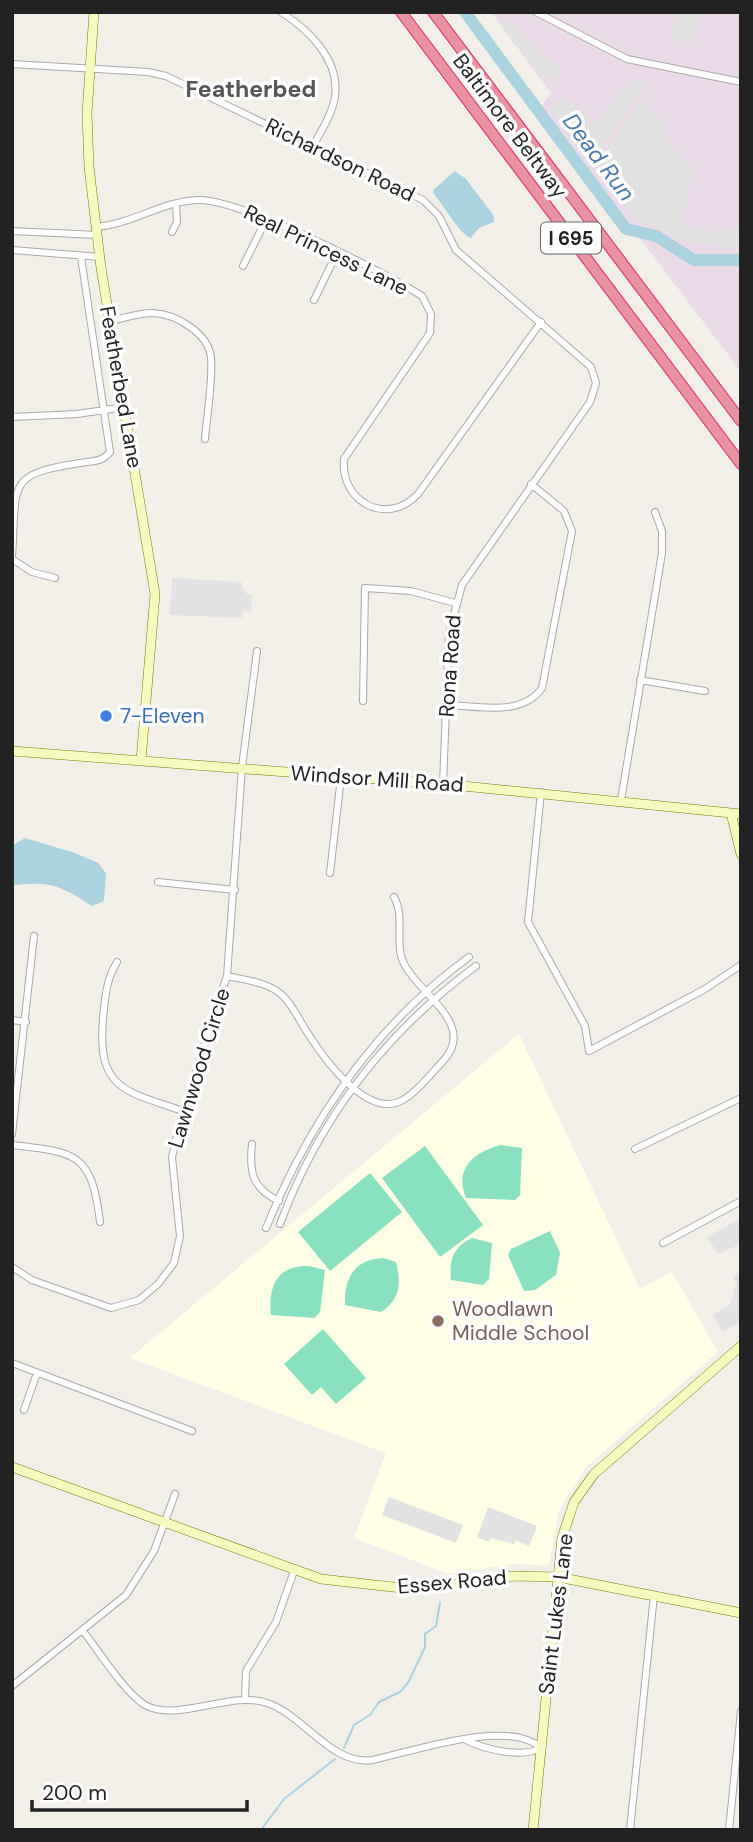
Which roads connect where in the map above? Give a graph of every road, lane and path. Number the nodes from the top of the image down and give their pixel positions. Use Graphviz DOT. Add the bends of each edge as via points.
graph roads {
  1 [pos="94,12"];
  2 [pos="281,12"];
  3 [pos="401,12"];
  4 [pos="433,12"];
  5 [pos="536,12"];
  6 [pos="12,64"];
  7 [pos="90,68"];
  8 [pos="741,82"];
  9 [pos="313,146"];
  10 [pos="176,204"];
  11 [pos="265,220"];
  12 [pos="12,231"];
  13 [pos="97,231"];
  14 [pos="172,232"];
  15 [pos="12,250"];
  16 [pos="337,253"];
  17 [pos="81,257"];
  18 [pos="100,257"];
  19 [pos="243,266"];
  20 [pos="314,300"];
  21 [pos="110,321"];
  22 [pos="541,323"];
  23 [pos="125,407"];
  24 [pos="103,411"];
  25 [pos="12,417"];
  26 [pos="741,421"];
  27 [pos="205,439"];
  28 [pos="554,453"];
  29 [pos="741,464"];
  30 [pos="531,484"];
  31 [pos="655,512"];
  32 [pos="12,558"];
  33 [pos="55,578"];
  34 [pos="455,603"];
  35 [pos="257,651"];
  36 [pos="640,680"];
  37 [pos="705,691"];
  38 [pos="363,701"];
  39 [pos="447,705"];
  40 [pos="12,751"];
  41 [pos="141,760"];
  42 [pos="242,767"];
  43 [pos="341,777"];
  44 [pos="443,784"];
  45 [pos="541,792"];
  46 [pos="621,800"];
  47 [pos="736,814"];
  48 [pos="741,854"];
  49 [pos="330,873"];
  50 [pos="158,882"];
  51 [pos="235,890"];
  52 [pos="394,897"];
  53 [pos="34,936"];
  54 [pos="469,957"];
  55 [pos="117,962"];
  56 [pos="741,965"];
  57 [pos="476,966"];
  58 [pos="227,976"];
  59 [pos="425,992"];
  60 [pos="432,999"];
  61 [pos="12,1020"];
  62 [pos="26,1022"];
  63 [pos="345,1079"];
  64 [pos="353,1087"];
  65 [pos="741,1097"];
  66 [pos="183,1111"];
  67 [pos="12,1134"];
  68 [pos="252,1144"];
  69 [pos="12,1145"];
  70 [pos="635,1149"];
  71 [pos="278,1200"];
  72 [pos="741,1201"];
  73 [pos="287,1204"];
  74 [pos="100,1222"];
  75 [pos="280,1224"];
  76 [pos="267,1228"];
  77 [pos="663,1243"];
  78 [pos="12,1267"];
  79 [pos="741,1346"];
  80 [pos="12,1363"];
  81 [pos="37,1373"];
  82 [pos="24,1410"];
  83 [pos="192,1431"];
  84 [pos="12,1467"];
  85 [pos="175,1494"];
  86 [pos="164,1524"];
  87 [pos="294,1572"];
  88 [pos="558,1577"];
  89 [pos="654,1595"];
  90 [pos="741,1613"];
  91 [pos="83,1631"];
  92 [pos="12,1686"];
  93 [pos="245,1700"];
  94 [pos="741,1711"];
  95 [pos="466,1740"];
  96 [pos="541,1748"];
  97 [pos="533,1830"];
  98 [pos="630,1830"];
  99 [pos="729,1830"];
  1 -- 7 [label="street, Featherbed Lane"];
  2 -- 9 [label="street" via="312,37 334,74 335,98"];
  3 -- 29 [label="highway, Baltimore Beltway / I 695"];
  4 -- 26 [label="highway, Baltimore Beltway / I 695"];
  5 -- 8 [label="street" via="627,59"];
  6 -- 7 [label="street, Richardson Road"];
  7 -- 9 [label="street, Richardson Road" via="166,76"];
  7 -- 13 [label="street, Featherbed Lane" via="87,134"];
  9 -- 22 [label="street, Richardson Road" via="430,205 456,250"];
  10 -- 11 [label="street, Real Princess Lane" via="214,201"];
  10 -- 13 [label="street, Real Princess Lane"];
  10 -- 14 [label="street" via="177,222"];
  11 -- 16 [label="street, Real Princess Lane"];
  11 -- 19 [label="street"];
  12 -- 13 [label="street, Real Princess Lane"];
  13 -- 18 [label="street, Featherbed Lane"];
  15 -- 17 [label="street"];
  16 -- 20 [label="street"];
  16 -- 22 [label="street, Real Princess Lane" via="422,296 431,314 426,342 344,459 348,487 379,510 402,507 418,494"];
  17 -- 18 [label="street"];
  17 -- 24 [label="street"];
  18 -- 21 [label="street, Featherbed Lane"];
  21 -- 23 [label="street, Featherbed Lane"];
  21 -- 27 [label="street" via="165,315 192,329 205,342 211,356"];
  22 -- 28 [label="street, Richardson Road" via="586,360 596,383 590,402"];
  23 -- 24 [label="street"];
  23 -- 41 [label="street, Featherbed Lane" via="155,594"];
  24 -- 25 [label="street"];
  24 -- 32 [label="street" via="111,447 105,458 41,469 21,482"];
  28 -- 30 [label="street, Rona Road"];
  30 -- 34 [label="street, Rona Road" via="469,571"];
  30 -- 39 [label="street" via="564,511 572,531 542,688 518,706"];
  31 -- 36 [label="street" via="662,531 662,553"];
  32 -- 33 [label="street" via="32,572"];
  34 -- 38 [label="street" via="411,591 366,588"];
  34 -- 39 [label="street, Rona Road" via="449,633"];
  35 -- 42 [label="street, Lawnwood Circle"];
  36 -- 37 [label="street"];
  36 -- 46 [label="street"];
  39 -- 44 [label="street, Rona Road"];
  40 -- 41 [label="street, Windsor Mill Road"];
  41 -- 42 [label="street, Windsor Mill Road"];
  42 -- 43 [label="street, Windsor Mill Road"];
  42 -- 51 [label="street, Lawnwood Circle"];
  43 -- 44 [label="street, Windsor Mill Road"];
  43 -- 49 [label="street"];
  44 -- 45 [label="street, Windsor Mill Road"];
  45 -- 46 [label="street, Windsor Mill Road"];
  45 -- 56 [label="street" via="528,922 585,1026 589,1051"];
  46 -- 47 [label="street, Windsor Mill Road"];
  47 -- 48 [label="street"];
  50 -- 51 [label="street"];
  51 -- 58 [label="street, Lawnwood Circle"];
  52 -- 59 [label="street" via="400,912 403,960"];
  53 -- 62 [label="street"];
  54 -- 59 [label="street"];
  55 -- 66 [label="street" via="106,987 103,1062 126,1091"];
  57 -- 60 [label="street"];
  58 -- 63 [label="street" via="266,985 282,995 321,1054"];
  58 -- 66 [label="street, Lawnwood Circle"];
  59 -- 60 [label="street"];
  59 -- 63 [label="street"];
  60 -- 64 [label="street"];
  60 -- 64 [label="street" via="453,1027 453,1044 445,1059 395,1103 379,1104"];
  61 -- 62 [label="street"];
  62 -- 67 [label="street"];
  63 -- 64 [label="street"];
  63 -- 71 [label="street" via="314,1127"];
  64 -- 73 [label="street" via="322,1133"];
  65 -- 70 [label="street"];
  66 -- 78 [label="street, Lawnwood Circle" via="172,1171 178,1251 158,1284 131,1305 111,1308 32,1280"];
  68 -- 71 [label="street" via="253,1179 261,1191"];
  69 -- 74 [label="street" via="59,1150 83,1165 93,1182"];
  71 -- 73 [label="street"];
  71 -- 76 [label="street"];
  72 -- 77 [label="street"];
  73 -- 75 [label="street"];
  79 -- 88 [label="street, Saint Lukes Lane" via="582,1489 569,1514"];
  80 -- 81 [label="street"];
  81 -- 82 [label="street"];
  81 -- 83 [label="street"];
  84 -- 86 [label="street, Essex Road"];
  85 -- 86 [label="street"];
  86 -- 87 [label="street, Essex Road"];
  86 -- 91 [label="street" via="136,1582"];
  87 -- 88 [label="street, Essex Road" via="348,1585 402,1588 513,1576"];
  87 -- 93 [label="street" via="276,1622 246,1671"];
  88 -- 89 [label="street, Essex Road"];
  88 -- 96 [label="street, Saint Lukes Lane"];
  89 -- 90 [label="street, Essex Road"];
  89 -- 98 [label="street"];
  91 -- 92 [label="street"];
  91 -- 93 [label="street" via="146,1705 167,1709"];
  93 -- 95 [label="street" via="277,1707 357,1760"];
  94 -- 99 [label="street"];
  95 -- 96 [label="street" via="480,1747 531,1753"];
  95 -- 96 [label="street" via="481,1735 532,1739"];
  96 -- 97 [label="street, Saint Lukes Lane"];
}
